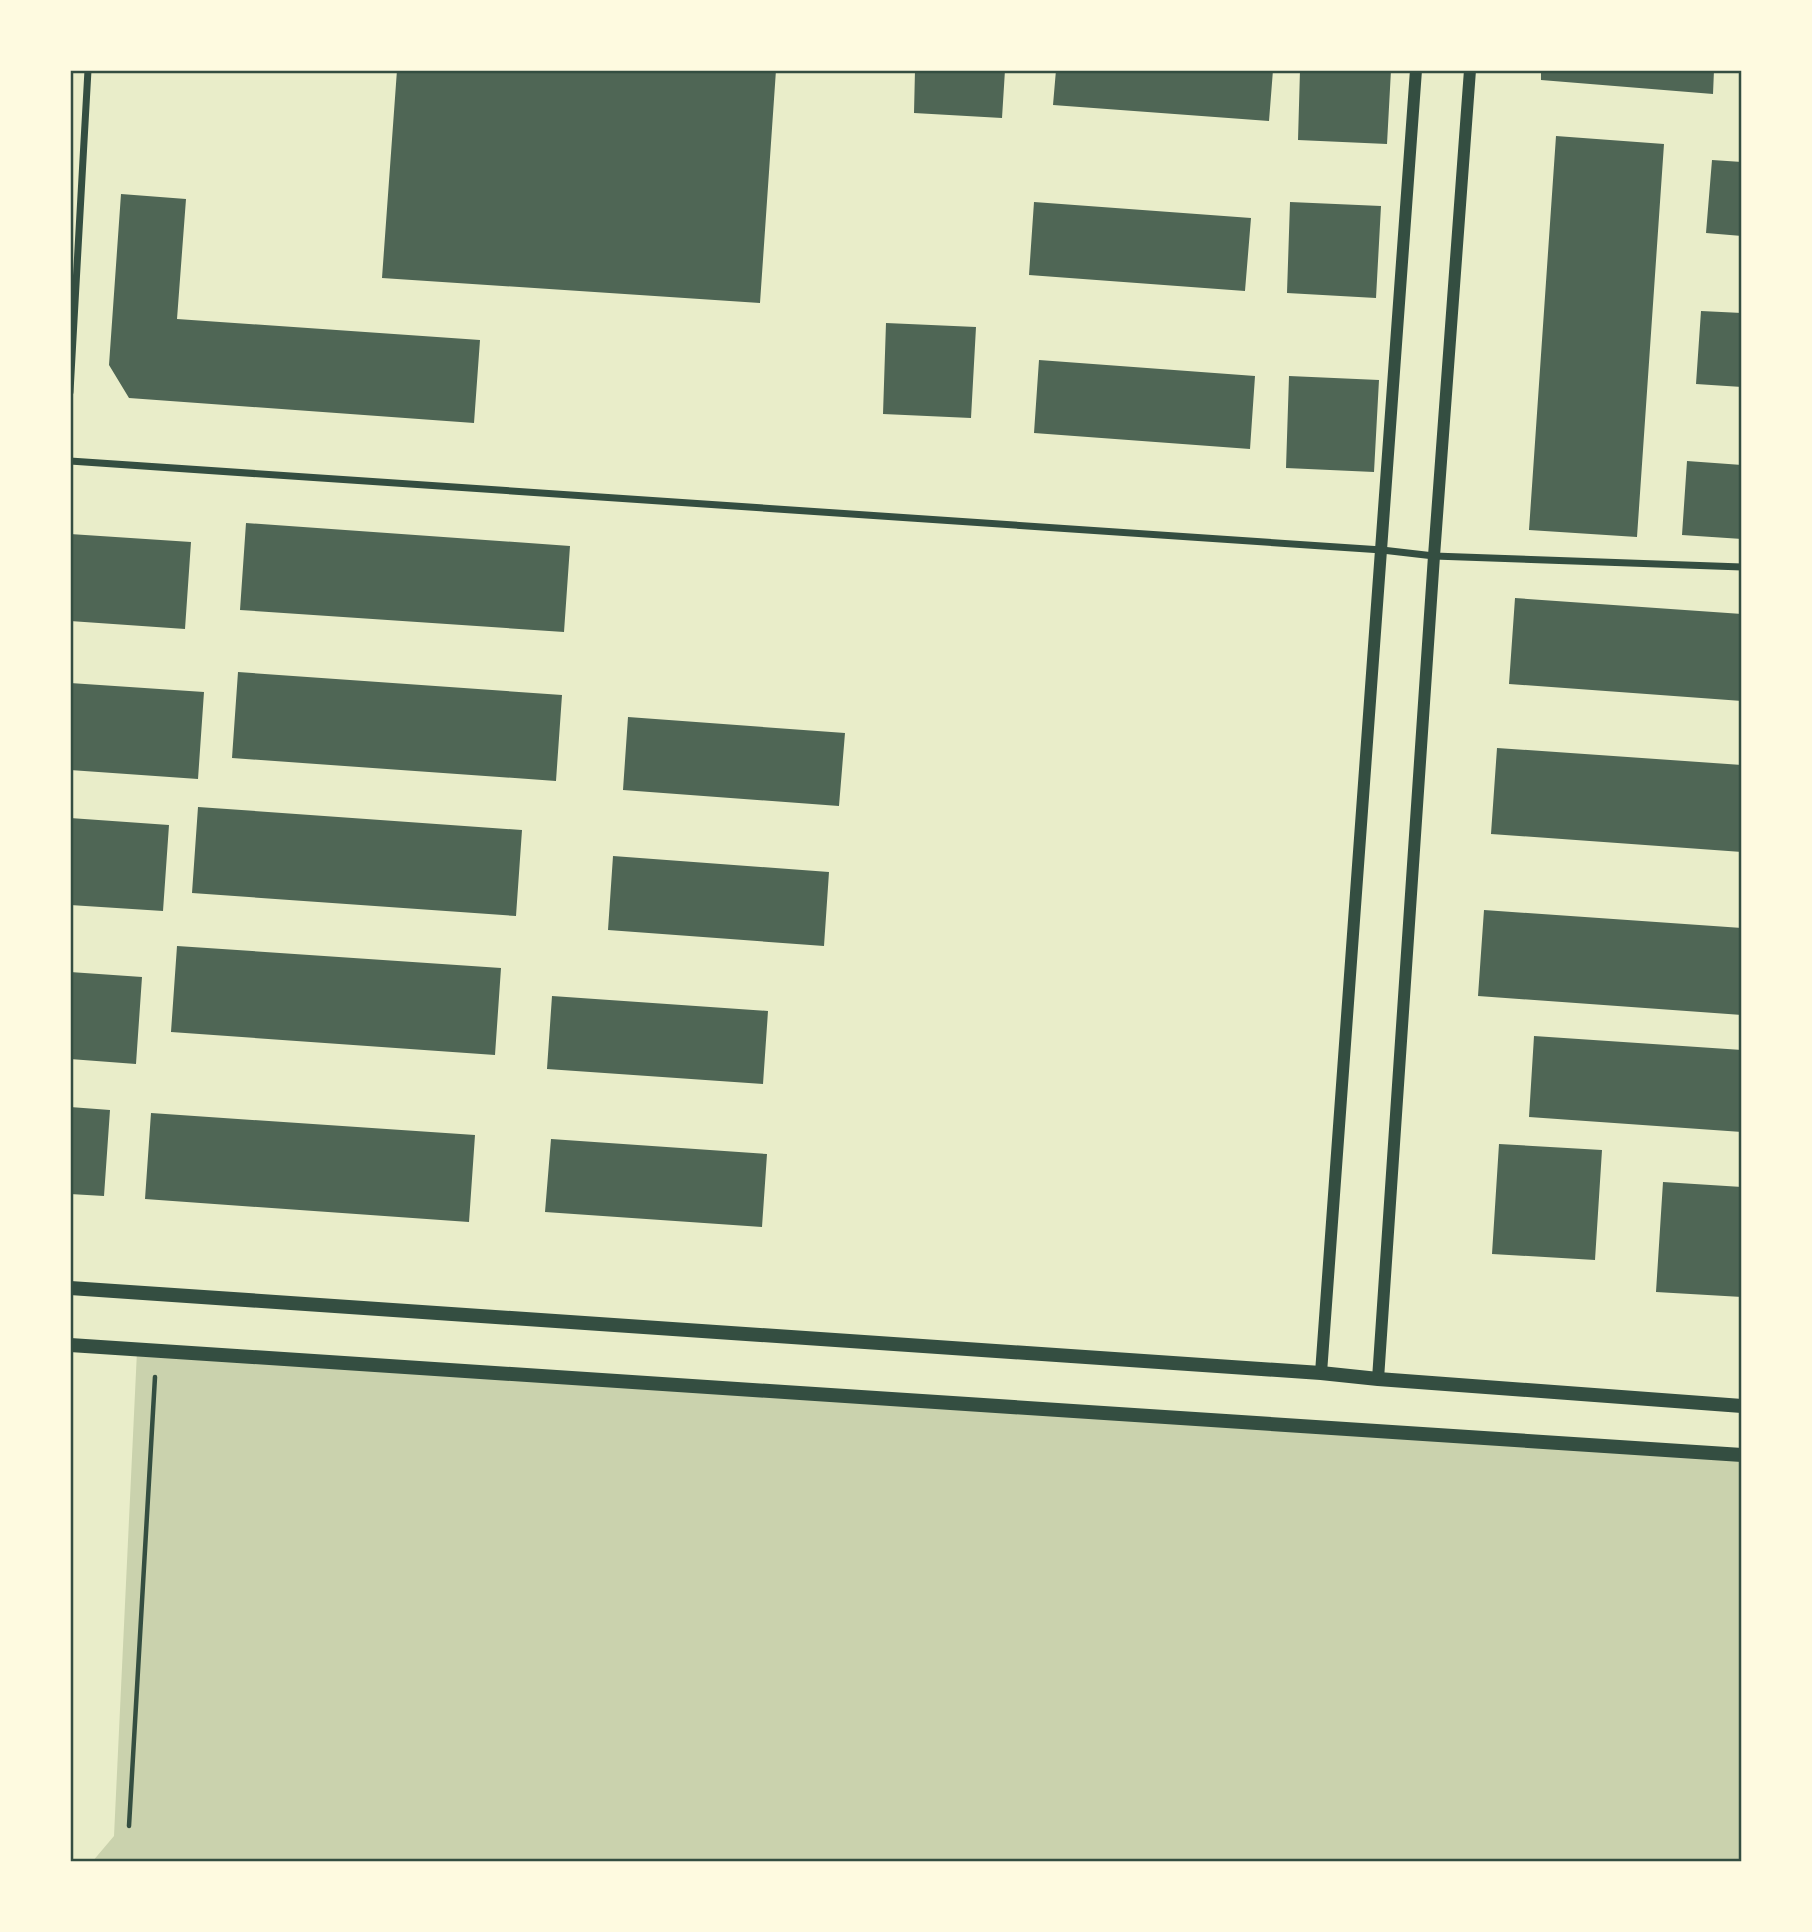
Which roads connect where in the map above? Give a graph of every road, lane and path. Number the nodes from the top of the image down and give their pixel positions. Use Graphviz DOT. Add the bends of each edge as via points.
graph roads {
  1 [pos="88,70"];
  2 [pos="1416,70"];
  3 [pos="1470,70"];
  4 [pos="70,392"];
  5 [pos="70,461"];
  6 [pos="1382,550"];
  7 [pos="1434,556"];
  8 [pos="1742,567"];
  9 [pos="70,1288"];
  10 [pos="70,1345"];
  11 [pos="156,1351"];
  12 [pos="1321,1373"];
  13 [pos="1378,1379"];
  14 [pos="1742,1406"];
  15 [pos="1742,1455"];
  16 [pos="129,1826"];
  1 -- 4 [label="street"];
  2 -- 6 [label="street"];
  3 -- 7 [label="street"];
  5 -- 6 [label="street"];
  6 -- 7 [label="street"];
  6 -- 12 [label="street"];
  7 -- 8 [label="street"];
  7 -- 13 [label="street"];
  9 -- 12 [label="main road"];
  10 -- 11 [label="main road"];
  11 -- 15 [label="main road"];
  11 -- 16 [label="path"];
  12 -- 13 [label="main road"];
  13 -- 14 [label="main road"];
}
